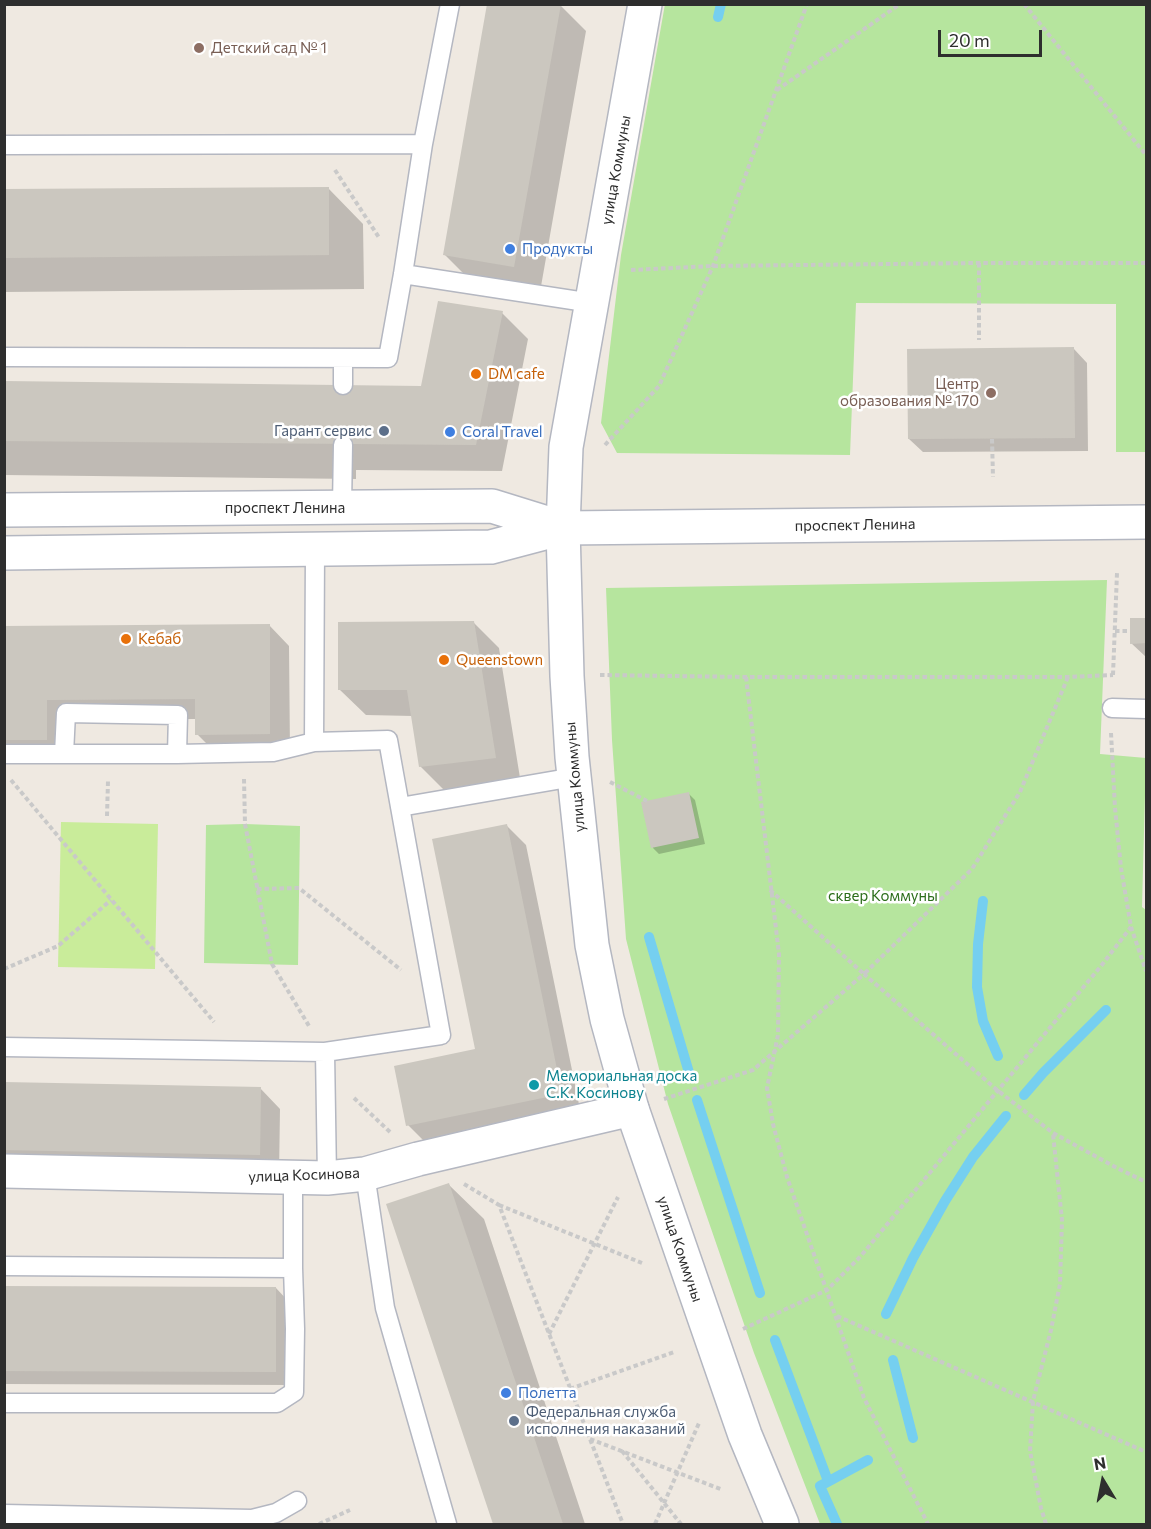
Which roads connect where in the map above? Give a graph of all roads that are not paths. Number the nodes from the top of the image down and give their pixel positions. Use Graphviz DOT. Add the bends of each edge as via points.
graph roads {
  1 [pos="450,4"];
  2 [pos="645,4"];
  3 [pos="423,144"];
  4 [pos="4,145"];
  5 [pos="403,274"];
  6 [pos="595,287"];
  7 [pos="4,357"];
  8 [pos="343,358"];
  9 [pos="343,385"];
  10 [pos="343,445"];
  11 [pos="342,507"];
  12 [pos="4,510"];
  13 [pos="1146,522"];
  14 [pos="563,528"];
  15 [pos="315,550"];
  16 [pos="4,553"];
  17 [pos="1112,708"];
  18 [pos="1146,709"];
  19 [pos="314,742"];
  20 [pos="4,754"];
  21 [pos="64,754"];
  22 [pos="177,754"];
  23 [pos="574,777"];
  24 [pos="400,807"];
  25 [pos="4,1047"];
  26 [pos="325,1052"];
  27 [pos="632,1109"];
  28 [pos="4,1171"];
  29 [pos="366,1174"];
  30 [pos="327,1178"];
  31 [pos="293,1179"];
  32 [pos="4,1266"];
  33 [pos="293,1268"];
  34 [pos="4,1403"];
  35 [pos="297,1501"];
  36 [pos="4,1514"];
  37 [pos="89,1520"];
  38 [pos="447,1524"];
  39 [pos="782,1524"];
  1 -- 3 [label="lane"];
  2 -- 6 [label="street, улица Коммуны"];
  3 -- 4 [label="lane"];
  3 -- 5 [label="lane"];
  5 -- 6 [label="lane"];
  5 -- 8 [label="lane" via="388,358"];
  6 -- 14 [label="street, улица Коммуны" via="566,447"];
  7 -- 8 [label="lane"];
  8 -- 9 [label="lane"];
  10 -- 11 [label="lane"];
  11 -- 12 [label="street, проспект Ленина"];
  11 -- 14 [label="street, проспект Ленина" via="492,506"];
  13 -- 14 [label="street, проспект Ленина"];
  14 -- 15 [label="street, проспект Ленина" via="491,548"];
  14 -- 23 [label="street, улица Коммуны"];
  15 -- 16 [label="street, проспект Ленина"];
  15 -- 19 [label="lane"];
  17 -- 18 [label="lane"];
  19 -- 22 [label="lane" via="273,752"];
  19 -- 24 [label="lane" via="388,740"];
  20 -- 21 [label="lane"];
  21 -- 22 [label="lane"];
  21 -- 22 [label="lane" via="66,713 178,715"];
  23 -- 24 [label="lane"];
  23 -- 27 [label="street, улица Коммуны" via="592,945"];
  24 -- 26 [label="lane" via="441,1035"];
  25 -- 26 [label="lane"];
  26 -- 30 [label="lane"];
  27 -- 29 [label="street, улица Косинова"];
  27 -- 39 [label="street, улица Коммуны" via="745,1435"];
  28 -- 31 [label="street, улица Косинова"];
  29 -- 30 [label="street, улица Косинова"];
  29 -- 38 [label="lane" via="385,1308"];
  30 -- 31 [label="street, улица Косинова"];
  31 -- 33 [label="lane"];
  32 -- 33 [label="lane"];
  33 -- 34 [label="lane" via="294,1392 277,1403"];
  35 -- 37 [label="lane" via="276,1513 252,1519"];
  36 -- 37 [label="lane"];
}
